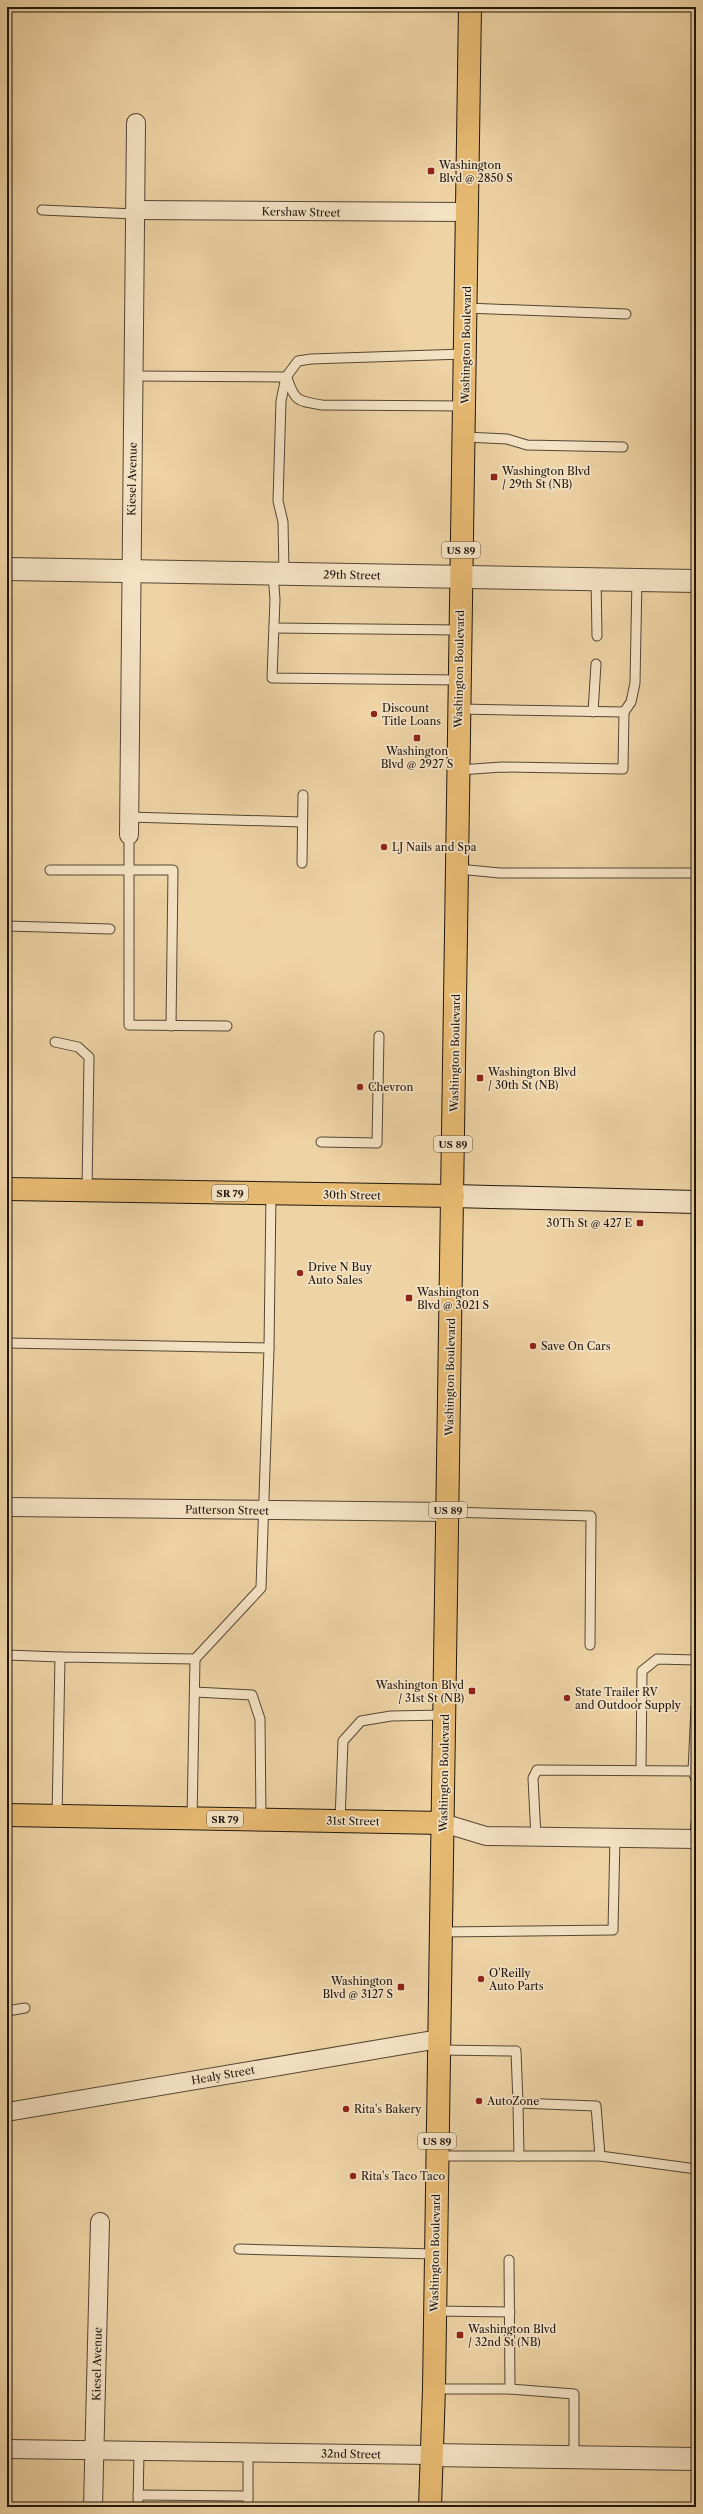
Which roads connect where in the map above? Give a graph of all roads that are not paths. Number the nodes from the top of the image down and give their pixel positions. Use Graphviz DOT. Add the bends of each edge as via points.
graph roads {
  1 [pos="470,7"];
  2 [pos="136,124"];
  3 [pos="42,210"];
  4 [pos="135,212"];
  5 [pos="467,212"];
  6 [pos="466,308"];
  7 [pos="626,314"];
  8 [pos="466,354"];
  9 [pos="133,376"];
  10 [pos="286,377"];
  11 [pos="465,406"];
  12 [pos="465,437"];
  13 [pos="623,447"];
  14 [pos="7,569"];
  15 [pos="132,571"];
  16 [pos="279,573"];
  17 [pos="461,576"];
  18 [pos="596,579"];
  19 [pos="637,580"];
  20 [pos="696,581"];
  21 [pos="274,628"];
  22 [pos="460,630"];
  23 [pos="597,636"];
  24 [pos="596,664"];
  25 [pos="459,680"];
  26 [pos="458,709"];
  27 [pos="593,712"];
  28 [pos="624,712"];
  29 [pos="457,770"];
  30 [pos="303,795"];
  31 [pos="129,817"];
  32 [pos="302,822"];
  33 [pos="129,835"];
  34 [pos="302,863"];
  35 [pos="458,869"];
  36 [pos="50,870"];
  37 [pos="129,870"];
  38 [pos="696,873"];
  39 [pos="7,926"];
  40 [pos="110,929"];
  41 [pos="171,1026"];
  42 [pos="227,1026"];
  43 [pos="379,1036"];
  44 [pos="55,1042"];
  45 [pos="321,1142"];
  46 [pos="7,1189"];
  47 [pos="87,1190"];
  48 [pos="271,1193"];
  49 [pos="453,1196"];
  50 [pos="696,1202"];
  51 [pos="7,1343"];
  52 [pos="269,1348"];
  53 [pos="7,1507"];
  54 [pos="263,1510"];
  55 [pos="448,1512"];
  56 [pos="590,1645"];
  57 [pos="7,1655"];
  58 [pos="60,1657"];
  59 [pos="195,1659"];
  60 [pos="696,1660"];
  61 [pos="195,1692"];
  62 [pos="696,1707"];
  63 [pos="445,1716"];
  64 [pos="641,1770"];
  65 [pos="694,1771"];
  66 [pos="696,1780"];
  67 [pos="7,1815"];
  68 [pos="57,1816"];
  69 [pos="192,1819"];
  70 [pos="261,1820"];
  71 [pos="340,1821"];
  72 [pos="443,1823"];
  73 [pos="696,1834"];
  74 [pos="615,1836"];
  75 [pos="536,1838"];
  76 [pos="441,1932"];
  77 [pos="25,2008"];
  78 [pos="7,2011"];
  79 [pos="439,2044"];
  80 [pos="518,2103"];
  81 [pos="7,2112"];
  82 [pos="437,2156"];
  83 [pos="519,2156"];
  84 [pos="600,2156"];
  85 [pos="696,2170"];
  86 [pos="100,2222"];
  87 [pos="239,2249"];
  88 [pos="435,2254"];
  89 [pos="509,2260"];
  90 [pos="434,2311"];
  91 [pos="510,2312"];
  92 [pos="434,2389"];
  93 [pos="510,2389"];
  94 [pos="7,2449"];
  95 [pos="94,2450"];
  96 [pos="139,2451"];
  97 [pos="248,2453"];
  98 [pos="432,2455"];
  99 [pos="574,2457"];
  100 [pos="696,2459"];
  101 [pos="138,2495"];
  102 [pos="248,2496"];
  103 [pos="93,2507"];
  104 [pos="138,2507"];
  105 [pos="248,2507"];
  106 [pos="430,2507"];
  1 -- 5 [label="main road, Washington Boulevard / US 89"];
  2 -- 4 [label="street, Kiesel Avenue"];
  3 -- 4 [label="lane"];
  4 -- 5 [label="street, Kershaw Street"];
  4 -- 9 [label="street, Kiesel Avenue"];
  5 -- 6 [label="main road, Washington Boulevard / US 89"];
  6 -- 7 [label="lane"];
  6 -- 8 [label="main road, Washington Boulevard / US 89"];
  8 -- 10 [label="lane" via="303,359 298,361"];
  8 -- 11 [label="main road, Washington Boulevard / US 89"];
  9 -- 10 [label="lane"];
  9 -- 15 [label="street, Kiesel Avenue"];
  10 -- 11 [label="lane" via="292,395 299,402 322,405"];
  10 -- 16 [label="lane" via="281,401 278,501 283,522"];
  11 -- 12 [label="main road, Washington Boulevard / US 89"];
  12 -- 13 [label="lane" via="507,439 527,446"];
  12 -- 17 [label="main road, Washington Boulevard / US 89"];
  14 -- 15 [label="street, 29th Street"];
  15 -- 16 [label="street, 29th Street"];
  15 -- 31 [label="street, Kiesel Avenue"];
  16 -- 17 [label="street, 29th Street"];
  16 -- 21 [label="lane"];
  17 -- 18 [label="street, 29th Street"];
  17 -- 22 [label="main road, Washington Boulevard / US 89"];
  18 -- 19 [label="street, 29th Street"];
  18 -- 23 [label="lane"];
  19 -- 20 [label="street, 29th Street"];
  19 -- 28 [label="lane" via="635,683 631,702"];
  21 -- 22 [label="lane"];
  21 -- 25 [label="lane" via="272,678"];
  22 -- 25 [label="main road, Washington Boulevard / US 89"];
  24 -- 27 [label="lane"];
  25 -- 26 [label="main road, Washington Boulevard / US 89"];
  26 -- 27 [label="lane"];
  26 -- 29 [label="main road, Washington Boulevard / US 89"];
  27 -- 28 [label="lane"];
  28 -- 29 [label="lane" via="623,769 502,767"];
  29 -- 35 [label="main road, Washington Boulevard / US 89"];
  30 -- 32 [label="lane"];
  31 -- 32 [label="lane"];
  31 -- 33 [label="street, Kiesel Avenue"];
  32 -- 34 [label="lane"];
  33 -- 37 [label="lane"];
  35 -- 38 [label="lane" via="500,873"];
  35 -- 49 [label="main road, Washington Boulevard / US 89"];
  36 -- 37 [label="lane"];
  37 -- 41 [label="lane" via="129,1025"];
  37 -- 41 [label="lane" via="173,870"];
  39 -- 40 [label="lane"];
  41 -- 42 [label="lane"];
  43 -- 45 [label="lane" via="377,1143"];
  44 -- 47 [label="lane" via="78,1047 89,1057"];
  46 -- 47 [label="main road, 30th Street / SR 79"];
  47 -- 48 [label="main road, 30th Street / SR 79"];
  48 -- 49 [label="main road, 30th Street / SR 79"];
  48 -- 52 [label="lane"];
  49 -- 50 [label="street, 30th Street / SR 79"];
  49 -- 55 [label="main road, Washington Boulevard / US 89"];
  51 -- 52 [label="lane"];
  52 -- 54 [label="lane"];
  53 -- 54 [label="street, Patterson Street"];
  54 -- 55 [label="street, Patterson Street"];
  54 -- 59 [label="lane" via="261,1588"];
  55 -- 56 [label="lane" via="591,1516"];
  55 -- 63 [label="main road, Washington Boulevard / US 89"];
  57 -- 58 [label="lane"];
  58 -- 59 [label="lane"];
  58 -- 68 [label="lane"];
  59 -- 61 [label="lane"];
  60 -- 64 [label="lane" via="657,1659 642,1671"];
  61 -- 69 [label="lane"];
  61 -- 70 [label="lane" via="252,1695 260,1718"];
  62 -- 65 [label="lane"];
  63 -- 71 [label="lane" via="391,1716 360,1721 343,1741"];
  63 -- 72 [label="main road, Washington Boulevard / US 89"];
  64 -- 65 [label="lane"];
  64 -- 75 [label="lane" via="537,1770 534,1778"];
  65 -- 66 [label="lane"];
  67 -- 68 [label="main road, 31st Street / SR 79"];
  68 -- 69 [label="main road, 31st Street / SR 79"];
  69 -- 70 [label="main road, 31st Street / SR 79"];
  70 -- 71 [label="main road, 31st Street / SR 79"];
  71 -- 72 [label="main road, 31st Street / SR 79"];
  72 -- 75 [label="street, 31st Street" via="486,1836"];
  72 -- 76 [label="main road, Washington Boulevard / US 89"];
  73 -- 74 [label="street, 31st Street"];
  74 -- 75 [label="street, 31st Street"];
  74 -- 76 [label="lane" via="613,1930"];
  76 -- 79 [label="main road, Washington Boulevard / US 89"];
  77 -- 78 [label="lane"];
  79 -- 80 [label="lane" via="516,2051"];
  79 -- 81 [label="street, Healy Street"];
  79 -- 82 [label="main road, Washington Boulevard / US 89"];
  80 -- 83 [label="lane"];
  80 -- 84 [label="lane" via="596,2106"];
  82 -- 83 [label="lane"];
  82 -- 88 [label="main road, Washington Boulevard / US 89"];
  83 -- 84 [label="lane"];
  84 -- 85 [label="lane"];
  86 -- 95 [label="street, Kiesel Avenue"];
  87 -- 88 [label="lane"];
  88 -- 90 [label="main road, Washington Boulevard / US 89"];
  89 -- 91 [label="lane"];
  90 -- 91 [label="lane"];
  90 -- 92 [label="main road, Washington Boulevard / US 89"];
  91 -- 93 [label="lane"];
  92 -- 93 [label="lane"];
  92 -- 98 [label="main road, Washington Boulevard / US 89"];
  93 -- 99 [label="lane" via="574,2394"];
  94 -- 95 [label="street, 32nd Street"];
  95 -- 96 [label="street, 32nd Street"];
  95 -- 103 [label="street, Kiesel Avenue"];
  96 -- 97 [label="street, 32nd Street"];
  96 -- 101 [label="lane"];
  97 -- 98 [label="street, 32nd Street"];
  97 -- 102 [label="lane"];
  98 -- 99 [label="street, 32nd Street"];
  98 -- 106 [label="main road, Washington Boulevard / US 89"];
  99 -- 100 [label="street, 32nd Street"];
  101 -- 102 [label="lane"];
  101 -- 104 [label="lane"];
  102 -- 105 [label="lane"];
}
